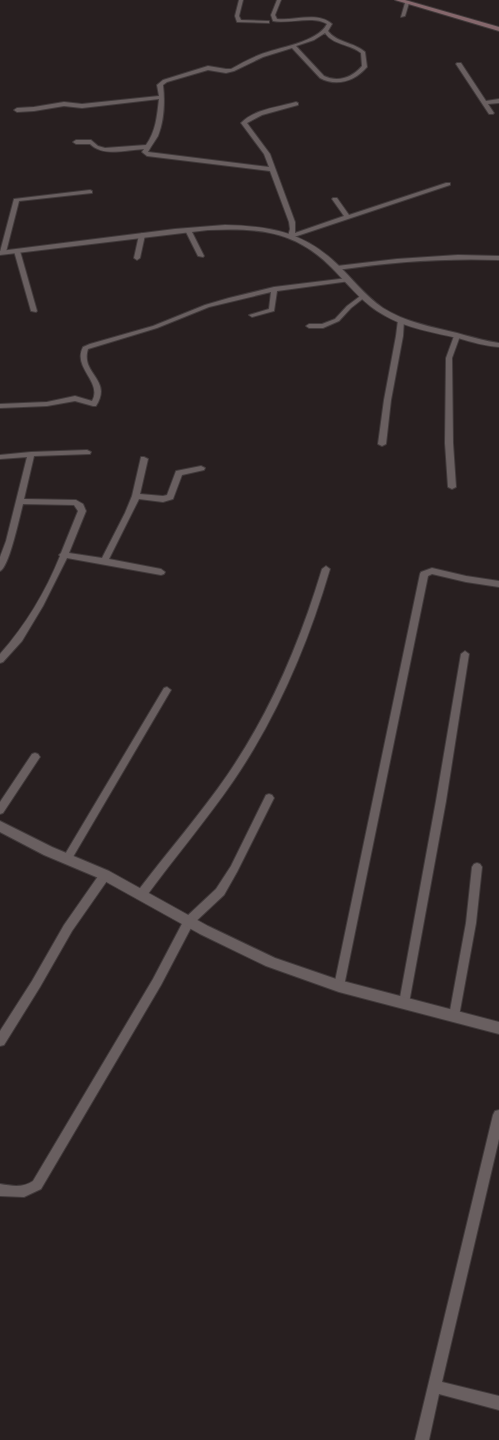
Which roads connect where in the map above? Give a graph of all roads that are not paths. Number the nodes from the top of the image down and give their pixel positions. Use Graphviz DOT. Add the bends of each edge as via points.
graph roads {
  1 [pos="241,0"];
  2 [pos="279,0"];
  3 [pos="398,0"];
  4 [pos="407,2"];
  5 [pos="403,16"];
  6 [pos="267,22"];
  7 [pos="499,29"];
  8 [pos="326,31"];
  9 [pos="292,46"];
  10 [pos="459,64"];
  11 [pos="162,97"];
  12 [pos="499,101"];
  13 [pos="484,102"];
  14 [pos="296,104"];
  15 [pos="17,110"];
  16 [pos="491,113"];
  17 [pos="76,142"];
  18 [pos="146,147"];
  19 [pos="272,169"];
  20 [pos="448,184"];
  21 [pos="90,192"];
  22 [pos="335,199"];
  23 [pos="348,216"];
  24 [pos="188,230"];
  25 [pos="142,235"];
  26 [pos="291,236"];
  27 [pos="17,251"];
  28 [pos="1,253"];
  29 [pos="201,256"];
  30 [pos="137,258"];
  31 [pos="499,258"];
  32 [pos="337,268"];
  33 [pos="348,280"];
  34 [pos="274,289"];
  35 [pos="363,296"];
  36 [pos="34,311"];
  37 [pos="252,315"];
  38 [pos="401,320"];
  39 [pos="309,326"];
  40 [pos="457,336"];
  41 [pos="499,345"];
  42 [pos="0,406"];
  43 [pos="382,444"];
  44 [pos="87,452"];
  45 [pos="31,454"];
  46 [pos="0,457"];
  47 [pos="144,459"];
  48 [pos="201,468"];
  49 [pos="452,487"];
  50 [pos="136,496"];
  51 [pos="20,501"];
  52 [pos="63,555"];
  53 [pos="104,561"];
  54 [pos="0,568"];
  55 [pos="326,569"];
  56 [pos="161,572"];
  57 [pos="499,584"];
  58 [pos="465,654"];
  59 [pos="2,656"];
  60 [pos="167,690"];
  61 [pos="35,757"];
  62 [pos="269,798"];
  63 [pos="0,810"];
  64 [pos="0,826"];
  65 [pos="67,859"];
  66 [pos="477,867"];
  67 [pos="105,875"];
  68 [pos="141,895"];
  69 [pos="189,922"];
  70 [pos="339,986"];
  71 [pos="404,1003"];
  72 [pos="454,1016"];
  73 [pos="499,1028"];
  74 [pos="0,1041"];
  75 [pos="499,1115"];
  76 [pos="0,1190"];
  77 [pos="434,1386"];
  78 [pos="499,1403"];
  79 [pos="422,1440"];
  1 -- 6 [label="street" via="238,21"];
  2 -- 8 [label="street" via="273,15 275,20 285,22 324,19 330,24"];
  3 -- 4 [label="main road"];
  4 -- 5 [label="street"];
  4 -- 7 [label="main road"];
  8 -- 9 [label="street"];
  8 -- 9 [label="street" via="333,39 353,46 363,53 365,66 355,76 333,82 327,81"];
  9 -- 11 [label="street" via="268,53 232,70 208,68 165,80 160,85"];
  10 -- 13 [label="street"];
  11 -- 15 [label="street"];
  11 -- 18 [label="street" via="157,130"];
  12 -- 13 [label="street"];
  13 -- 16 [label="street"];
  14 -- 19 [label="street" via="261,114 244,123 267,154"];
  17 -- 18 [label="street" via="91,142 104,150"];
  18 -- 19 [label="street" via="145,152 153,155"];
  19 -- 26 [label="street" via="292,222"];
  20 -- 23 [label="street"];
  21 -- 28 [label="street" via="16,200"];
  22 -- 23 [label="street"];
  23 -- 26 [label="street"];
  24 -- 25 [label="street"];
  24 -- 26 [label="street" via="255,229"];
  24 -- 29 [label="street"];
  25 -- 27 [label="street"];
  25 -- 30 [label="street"];
  26 -- 32 [label="street" via="319,252"];
  27 -- 28 [label="street"];
  27 -- 36 [label="street"];
  31 -- 32 [label="street" via="425,258"];
  32 -- 33 [label="street"];
  33 -- 34 [label="street"];
  33 -- 35 [label="street"];
  34 -- 37 [label="street" via="272,310"];
  34 -- 42 [label="street" via="213,304 155,327 85,348 83,357 98,389 98,398 93,404 83,399 50,404"];
  35 -- 38 [label="street" via="384,312"];
  35 -- 39 [label="street" via="337,320 323,326"];
  38 -- 40 [label="street"];
  38 -- 43 [label="street" via="401,336 389,386"];
  40 -- 41 [label="street"];
  40 -- 49 [label="street" via="449,358"];
  44 -- 45 [label="street"];
  45 -- 46 [label="street"];
  45 -- 51 [label="street"];
  47 -- 50 [label="street"];
  48 -- 50 [label="street" via="179,473 170,498"];
  50 -- 53 [label="street" via="128,517"];
  51 -- 52 [label="street" via="68,502 80,506 82,515"];
  51 -- 54 [label="street"];
  52 -- 53 [label="street"];
  52 -- 59 [label="street" via="51,585 33,617 19,639"];
  53 -- 56 [label="street"];
  55 -- 68 [label="street" via="296,658 258,733 221,792"];
  57 -- 70 [label="street" via="432,571 424,574"];
  58 -- 71 [label="street"];
  60 -- 65 [label="street"];
  61 -- 63 [label="street"];
  62 -- 69 [label="street" via="220,892"];
  64 -- 65 [label="street"];
  65 -- 67 [label="street"];
  66 -- 72 [label="street" via="471,923"];
  67 -- 68 [label="street"];
  67 -- 74 [label="street" via="68,928"];
  68 -- 69 [label="street"];
  69 -- 70 [label="street" via="271,962"];
  69 -- 76 [label="street" via="157,982 37,1185 30,1191"];
  70 -- 71 [label="street"];
  71 -- 72 [label="street"];
  72 -- 73 [label="street"];
  75 -- 77 [label="street"];
  77 -- 78 [label="street"];
  77 -- 79 [label="street"];
}
